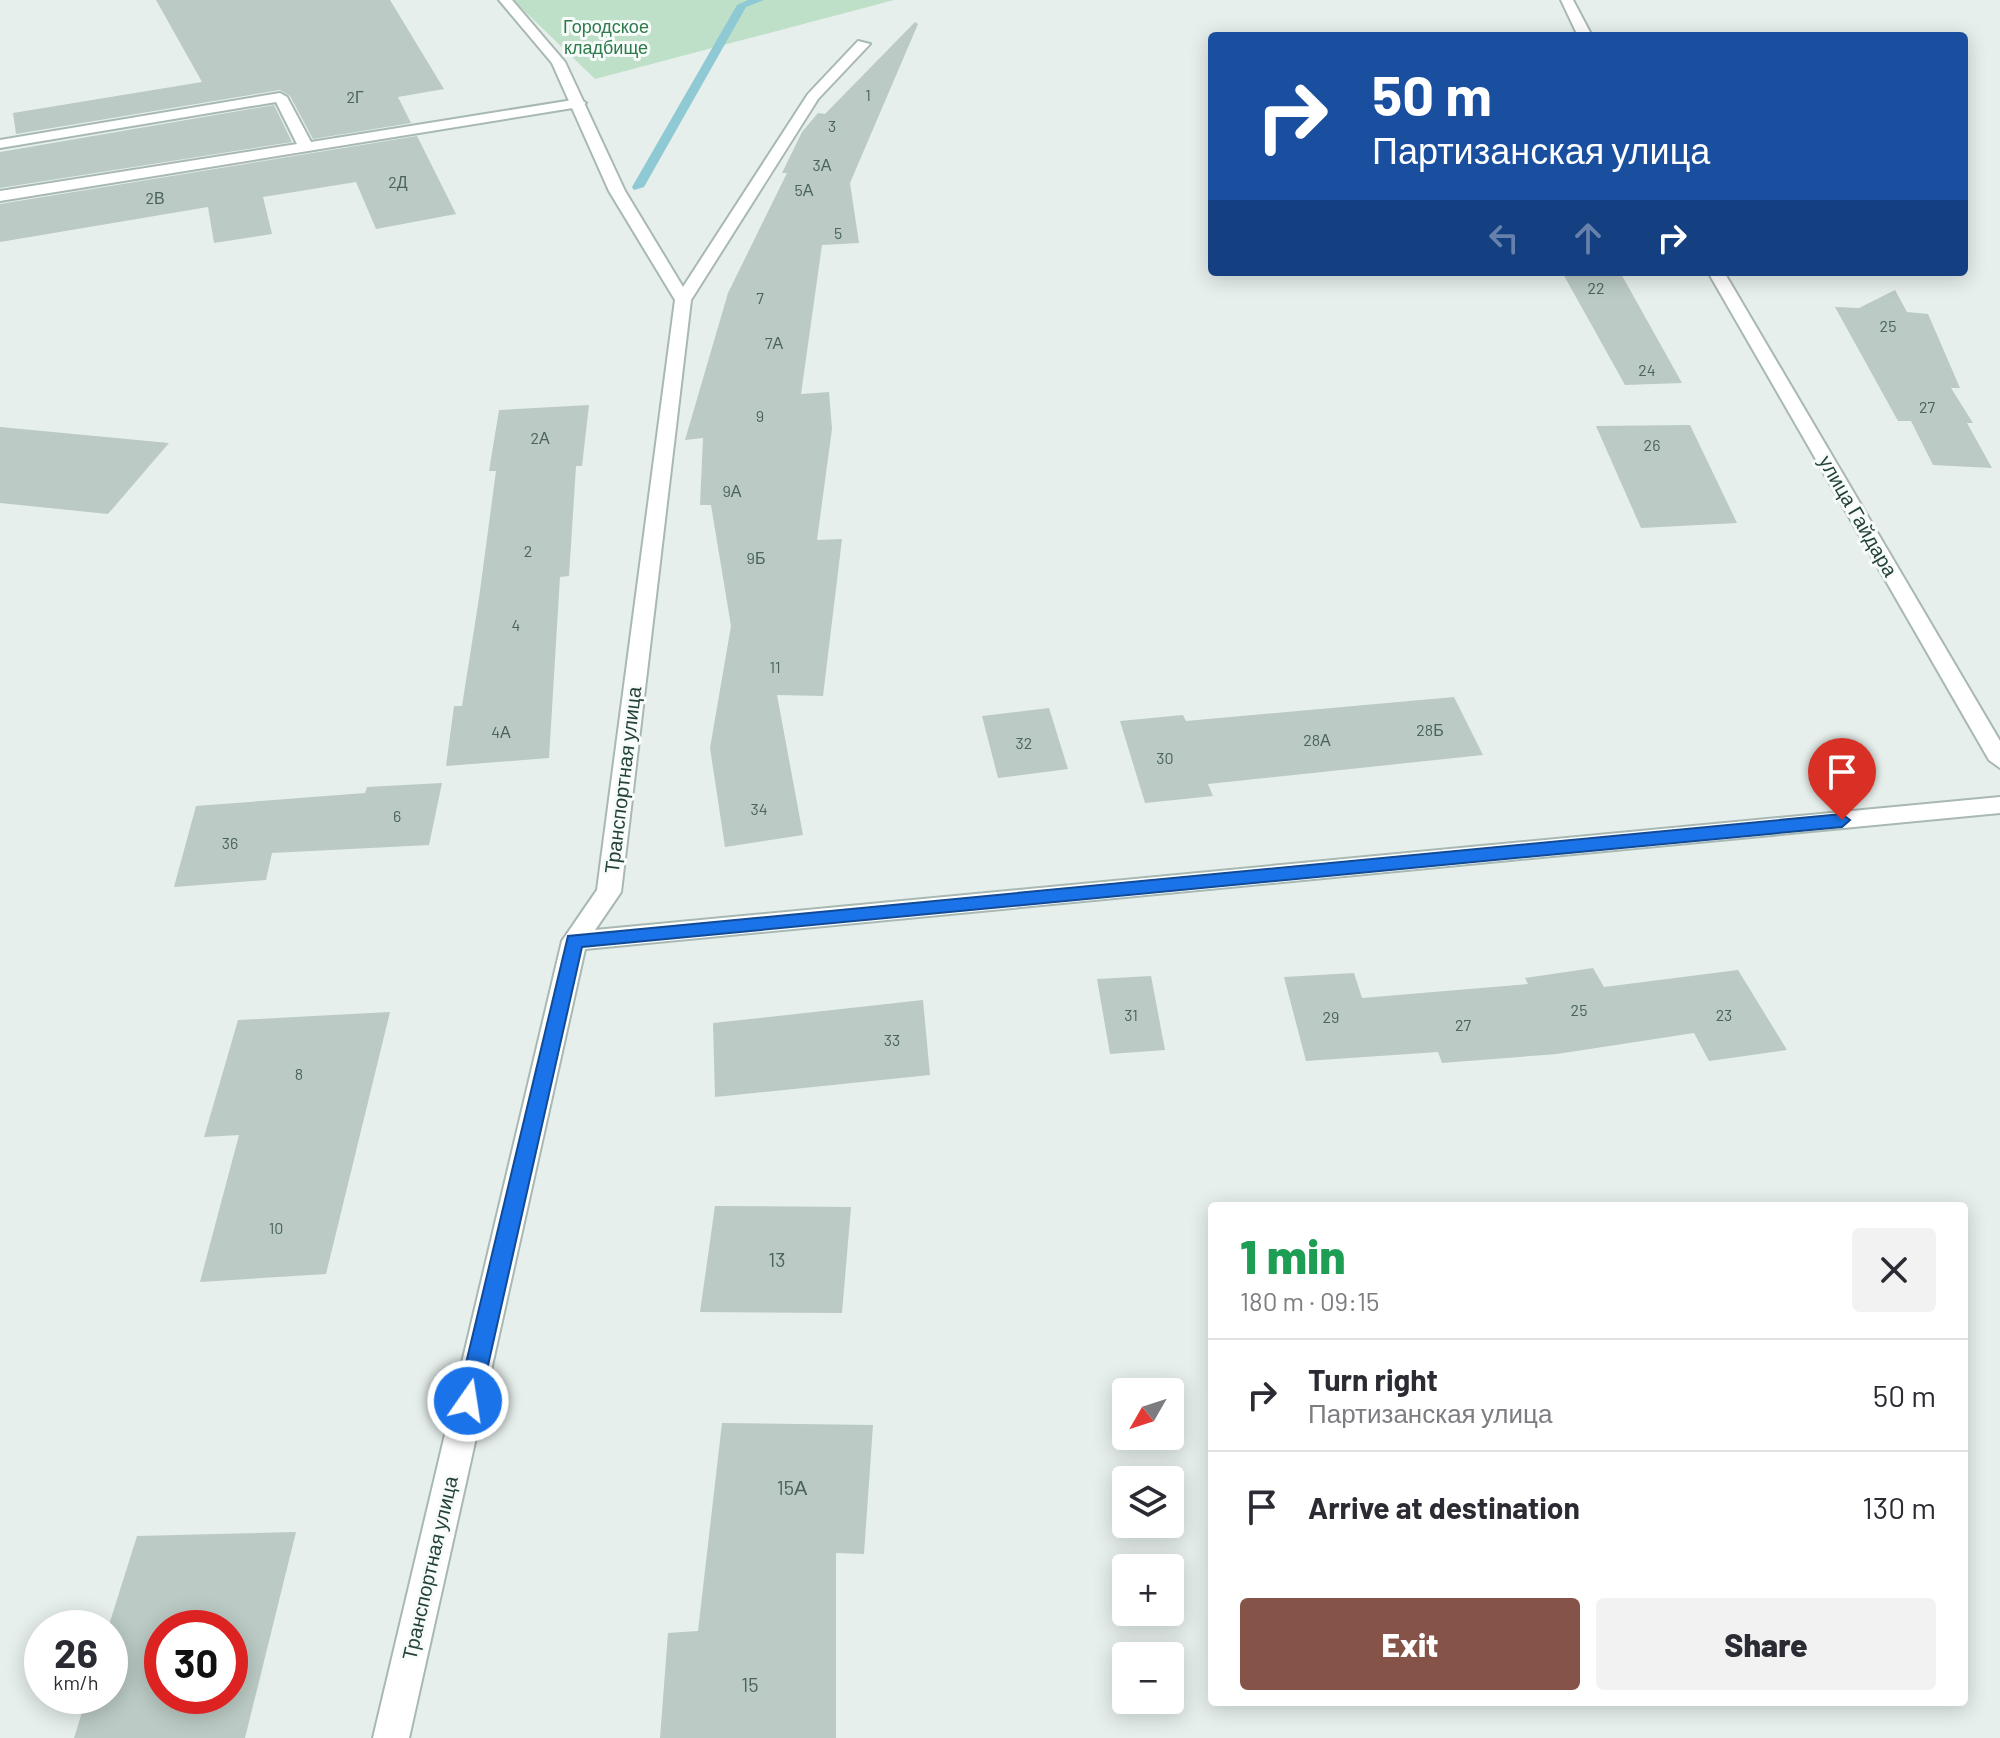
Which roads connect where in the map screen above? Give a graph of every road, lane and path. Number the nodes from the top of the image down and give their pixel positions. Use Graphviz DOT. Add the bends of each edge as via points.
graph roads {
  1 [pos="505,0"];
  2 [pos="1567,0"];
  3 [pos="1583,32"];
  4 [pos="863,44"];
  5 [pos="579,103"];
  6 [pos="0,144"];
  7 [pos="306,147"];
  8 [pos="0,196"];
  9 [pos="1718,276"];
  10 [pos="683,300"];
  11 [pos="2000,760"];
  12 [pos="2000,805"];
  13 [pos="574,941"];
  14 [pos="391,1738"];
  1 -- 5 [label="street" via="558,62"];
  2 -- 3 [label="street"];
  4 -- 10 [label="street, Транспортная улица" via="813,97"];
  5 -- 7 [label="street"];
  5 -- 10 [label="street" via="617,191"];
  6 -- 7 [label="street" via="280,97"];
  7 -- 8 [label="street"];
  9 -- 11 [label="street, улица Гайдара"];
  10 -- 13 [label="street, Транспортная улица" via="609,892"];
  12 -- 13 [label="street"];
  13 -- 14 [label="street, Транспортная улица"];
}
